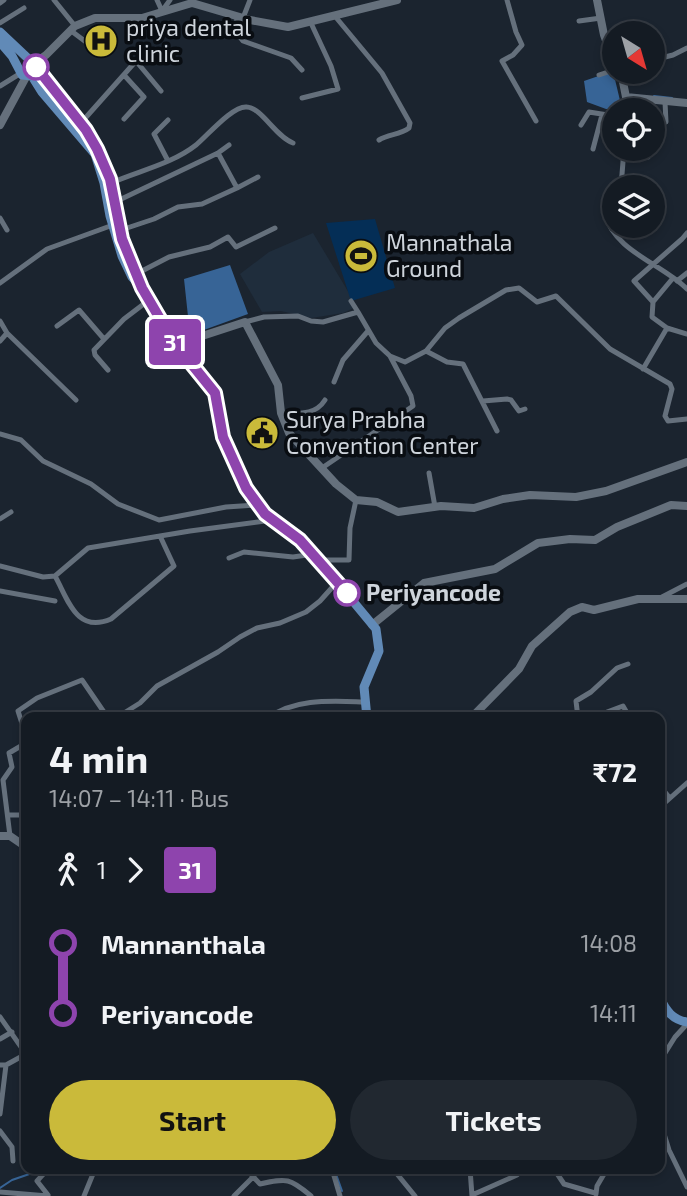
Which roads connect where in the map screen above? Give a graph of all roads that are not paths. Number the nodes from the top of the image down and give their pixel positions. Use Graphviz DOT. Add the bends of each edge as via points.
graph roads {
  1 [pos="54,0"];
  2 [pos="157,0"];
  3 [pos="170,0"];
  4 [pos="216,0"];
  5 [pos="250,0"];
  6 [pos="397,0"];
  7 [pos="506,0"];
  8 [pos="597,0"];
  9 [pos="23,8"];
  10 [pos="215,10"];
  11 [pos="162,11"];
  12 [pos="334,15"];
  13 [pos="240,17"];
  14 [pos="601,18"];
  15 [pos="310,21"];
  16 [pos="579,21"];
  17 [pos="602,21"];
  18 [pos="0,23"];
  19 [pos="73,28"];
  20 [pos="0,32"];
  21 [pos="0,42"];
  22 [pos="90,45"];
  23 [pos="687,48"];
  24 [pos="665,57"];
  25 [pos="28,70"];
  26 [pos="302,71"];
  27 [pos="602,74"];
  28 [pos="124,75"];
  29 [pos="599,75"];
  30 [pos="623,84"];
  31 [pos="0,86"];
  32 [pos="161,91"];
  33 [pos="626,97"];
  34 [pos="634,98"];
  35 [pos="302,99"];
  36 [pos="665,102"];
  37 [pos="687,103"];
  38 [pos="602,115"];
  39 [pos="124,119"];
  40 [pos="168,120"];
  41 [pos="536,121"];
  42 [pos="666,122"];
  43 [pos="80,124"];
  44 [pos="0,125"];
  45 [pos="581,125"];
  46 [pos="379,140"];
  47 [pos="293,143"];
  48 [pos="229,145"];
  49 [pos="593,149"];
  50 [pos="218,153"];
  51 [pos="167,159"];
  52 [pos="258,177"];
  53 [pos="111,183"];
  54 [pos="237,188"];
  55 [pos="115,202"];
  56 [pos="0,218"];
  57 [pos="117,228"];
  58 [pos="275,228"];
  59 [pos="7,230"];
  60 [pos="687,233"];
  61 [pos="619,238"];
  62 [pos="653,264"];
  63 [pos="138,273"];
  64 [pos="687,273"];
  65 [pos="675,279"];
  66 [pos="0,283"];
  67 [pos="142,288"];
  68 [pos="687,289"];
  69 [pos="149,300"];
  70 [pos="352,300"];
  71 [pos="653,302"];
  72 [pos="358,312"];
  73 [pos="0,321"];
  74 [pos="245,322"];
  75 [pos="57,326"];
  76 [pos="667,328"];
  77 [pos="368,331"];
  78 [pos="8,333"];
  79 [pos="687,334"];
  80 [pos="104,339"];
  81 [pos="0,341"];
  82 [pos="180,348"];
  83 [pos="426,351"];
  84 [pos="390,356"];
  85 [pos="643,369"];
  86 [pos="108,370"];
  87 [pos="334,382"];
  88 [pos="75,400"];
  89 [pos="325,400"];
  90 [pos="483,401"];
  91 [pos="526,409"];
  92 [pos="281,413"];
  93 [pos="687,419"];
  94 [pos="497,431"];
  95 [pos="0,434"];
  96 [pos="687,461"];
  97 [pos="322,467"];
  98 [pos="429,473"];
  99 [pos="356,500"];
  100 [pos="257,505"];
  101 [pos="687,506"];
  102 [pos="435,507"];
  103 [pos="11,512"];
  104 [pos="0,519"];
  105 [pos="273,520"];
  106 [pos="160,536"];
  107 [pos="316,557"];
  108 [pos="229,558"];
  109 [pos="0,566"];
  110 [pos="55,576"];
  111 [pos="337,582"];
  112 [pos="687,584"];
  113 [pos="0,592"];
  114 [pos="661,598"];
  115 [pos="687,599"];
  116 [pos="55,601"];
  117 [pos="372,625"];
  118 [pos="628,664"];
  119 [pos="364,702"];
  120 [pos="104,712"];
  121 [pos="126,712"];
  122 [pos="277,712"];
  123 [pos="366,712"];
  124 [pos="477,712"];
  125 [pos="577,712"];
  126 [pos="607,712"];
  127 [pos="626,712"];
  128 [pos="21,720"];
  129 [pos="21,746"];
  130 [pos="684,785"];
  131 [pos="665,792"];
  132 [pos="687,794"];
  133 [pos="669,797"];
  134 [pos="665,801"];
  135 [pos="8,815"];
  136 [pos="21,815"];
  137 [pos="0,836"];
  138 [pos="10,836"];
  139 [pos="21,843"];
  140 [pos="665,1006"];
  141 [pos="0,1017"];
  142 [pos="687,1023"];
  143 [pos="12,1032"];
  144 [pos="0,1039"];
  145 [pos="21,1046"];
  146 [pos="665,1053"];
  147 [pos="21,1056"];
  148 [pos="3,1065"];
  149 [pos="0,1114"];
  150 [pos="0,1130"];
  151 [pos="665,1135"];
  152 [pos="13,1161"];
  153 [pos="43,1174"];
  154 [pos="93,1174"];
  155 [pos="251,1174"];
  156 [pos="333,1174"];
  157 [pos="397,1174"];
  158 [pos="470,1174"];
  159 [pos="517,1174"];
  160 [pos="557,1174"];
  161 [pos="605,1174"];
  162 [pos="254,1177"];
  163 [pos="687,1187"];
  164 [pos="0,1192"];
  165 [pos="596,1194"];
  166 [pos="472,1195"];
  167 [pos="48,1196"];
  168 [pos="85,1196"];
  169 [pos="234,1196"];
  170 [pos="311,1196"];
  171 [pos="340,1196"];
  172 [pos="415,1196"];
  1 -- 19 [label="street"];
  2 -- 11 [label="street"];
  3 -- 11 [label="street"];
  4 -- 10 [label="street"];
  5 -- 13 [label="street"];
  6 -- 12 [label="street"];
  7 -- 41 [label="street" via="522,45 502,61"];
  8 -- 14 [label="street"];
  9 -- 18 [label="street"];
  10 -- 11 [label="street" via="192,3"];
  10 -- 13 [label="street"];
  11 -- 19 [label="street" via="142,18 95,18"];
  12 -- 15 [label="street"];
  12 -- 46 [label="street" via="382,73 410,123 404,132"];
  13 -- 15 [label="street" via="288,27"];
  13 -- 26 [label="street" via="236,32 243,41 291,58"];
  14 -- 16 [label="street"];
  14 -- 17 [label="street"];
  15 -- 35 [label="street" via="338,89"];
  19 -- 22 [label="street"];
  19 -- 25 [label="street"];
  20 -- 25 [label="main road"];
  21 -- 25 [label="main road"];
  23 -- 24 [label="street"];
  25 -- 31 [label="street"];
  25 -- 43 [label="main road"];
  25 -- 44 [label="street"];
  25 -- 57 [label="main road" via="95,153"];
  27 -- 29 [label="street"];
  28 -- 32 [label="street" via="136,61"];
  28 -- 39 [label="street" via="144,97"];
  28 -- 43 [label="street"];
  30 -- 33 [label="street"];
  33 -- 34 [label="street"];
  36 -- 37 [label="street"];
  36 -- 42 [label="street"];
  38 -- 45 [label="street" via="589,112"];
  38 -- 49 [label="street"];
  40 -- 51 [label="street" via="154,134"];
  43 -- 53 [label="main road"];
  47 -- 51 [label="street" via="275,132 259,112 243,106 194,146"];
  48 -- 50 [label="street"];
  50 -- 54 [label="street"];
  50 -- 55 [label="street"];
  51 -- 53 [label="street"];
  52 -- 54 [label="street"];
  53 -- 55 [label="main road"];
  54 -- 57 [label="street" via="202,204 178,207 154,219"];
  55 -- 57 [label="main road"];
  56 -- 59 [label="street"];
  57 -- 63 [label="main road"];
  57 -- 66 [label="street" via="47,249"];
  57 -- 67 [label="main road" via="122,256"];
  58 -- 63 [label="street" via="236,247 228,237"];
  60 -- 62 [label="street"];
  61 -- 62 [label="street"];
  62 -- 65 [label="street"];
  62 -- 71 [label="street" via="634,281"];
  63 -- 67 [label="main road"];
  64 -- 65 [label="street"];
  65 -- 68 [label="street"];
  65 -- 71 [label="street"];
  67 -- 69 [label="main road"];
  69 -- 80 [label="street"];
  69 -- 82 [label="main road"];
  70 -- 72 [label="street"];
  71 -- 76 [label="street" via="652,317"];
  72 -- 74 [label="street" via="323,322 298,316"];
  72 -- 77 [label="street"];
  73 -- 78 [label="street"];
  74 -- 82 [label="street"];
  74 -- 92 [label="street" via="278,385"];
  75 -- 80 [label="street" via="79,310"];
  76 -- 79 [label="street"];
  76 -- 85 [label="street"];
  77 -- 84 [label="street"];
  77 -- 87 [label="street" via="343,360"];
  78 -- 81 [label="street"];
  78 -- 88 [label="street"];
  80 -- 86 [label="street" via="94,351"];
  82 -- 100 [label="main road" via="215,393 223,437"];
  83 -- 84 [label="street" via="404,362"];
  83 -- 85 [label="street" via="459,318 506,290 519,288 537,302 556,296 610,349"];
  83 -- 90 [label="street" via="463,364"];
  84 -- 97 [label="street" via="413,407"];
  85 -- 93 [label="street" via="671,386 666,419"];
  89 -- 92 [label="street" via="306,413"];
  90 -- 91 [label="street" via="511,400 519,411"];
  90 -- 94 [label="street"];
  92 -- 97 [label="street" via="292,437"];
  95 -- 100 [label="street" via="21,440 43,461 91,484 118,504 159,520 226,506"];
  96 -- 102 [label="street" via="576,497 516,496 463,509"];
  97 -- 99 [label="street"];
  98 -- 102 [label="street"];
  99 -- 102 [label="street" via="377,502 398,512"];
  99 -- 107 [label="street" via="349,528 349,560"];
  100 -- 105 [label="main road"];
  101 -- 117 [label="street" via="671,505 595,540 538,543 495,569 424,583"];
  103 -- 104 [label="street"];
  105 -- 106 [label="street"];
  105 -- 107 [label="main road"];
  106 -- 110 [label="street" via="88,548"];
  106 -- 110 [label="street" via="174,566 111,619 87,622 77,617"];
  107 -- 108 [label="street" via="244,552"];
  107 -- 111 [label="main road"];
  109 -- 110 [label="street"];
  111 -- 117 [label="main road"];
  111 -- 121 [label="street" via="306,612 240,637 157,685"];
  112 -- 114 [label="street"];
  113 -- 116 [label="street"];
  114 -- 115 [label="street"];
  114 -- 124 [label="street" via="570,612 532,646 519,669"];
  117 -- 119 [label="main road" via="379,651 366,680"];
  118 -- 125 [label="street" via="576,701"];
  119 -- 122 [label="street" via="302,703"];
  119 -- 123 [label="main road"];
  120 -- 128 [label="street" via="82,680 37,698 18,711"];
  126 -- 127 [label="street" via="623,706"];
  129 -- 135 [label="street" via="9,753 12,767 3,780"];
  130 -- 132 [label="street"];
  130 -- 133 [label="street"];
  131 -- 133 [label="street"];
  133 -- 134 [label="street"];
  135 -- 136 [label="street"];
  135 -- 138 [label="street"];
  137 -- 138 [label="street"];
  138 -- 139 [label="street"];
  140 -- 142 [label="main road" via="677,1020"];
  141 -- 143 [label="street"];
  142 -- 146 [label="street"];
  143 -- 144 [label="street"];
  143 -- 145 [label="street"];
  147 -- 148 [label="street"];
  148 -- 149 [label="street"];
  150 -- 152 [label="street" via="12,1147"];
  151 -- 163 [label="street"];
  153 -- 167 [label="street" via="37,1181"];
  154 -- 168 [label="street"];
  155 -- 162 [label="street"];
  156 -- 171 [label="street"];
  157 -- 172 [label="street"];
  158 -- 166 [label="street"];
  159 -- 166 [label="street"];
  160 -- 165 [label="street" via="564,1184"];
  161 -- 165 [label="street"];
  162 -- 169 [label="street"];
  162 -- 170 [label="street" via="260,1184 294,1181"];
  164 -- 167 [label="street"];
}
